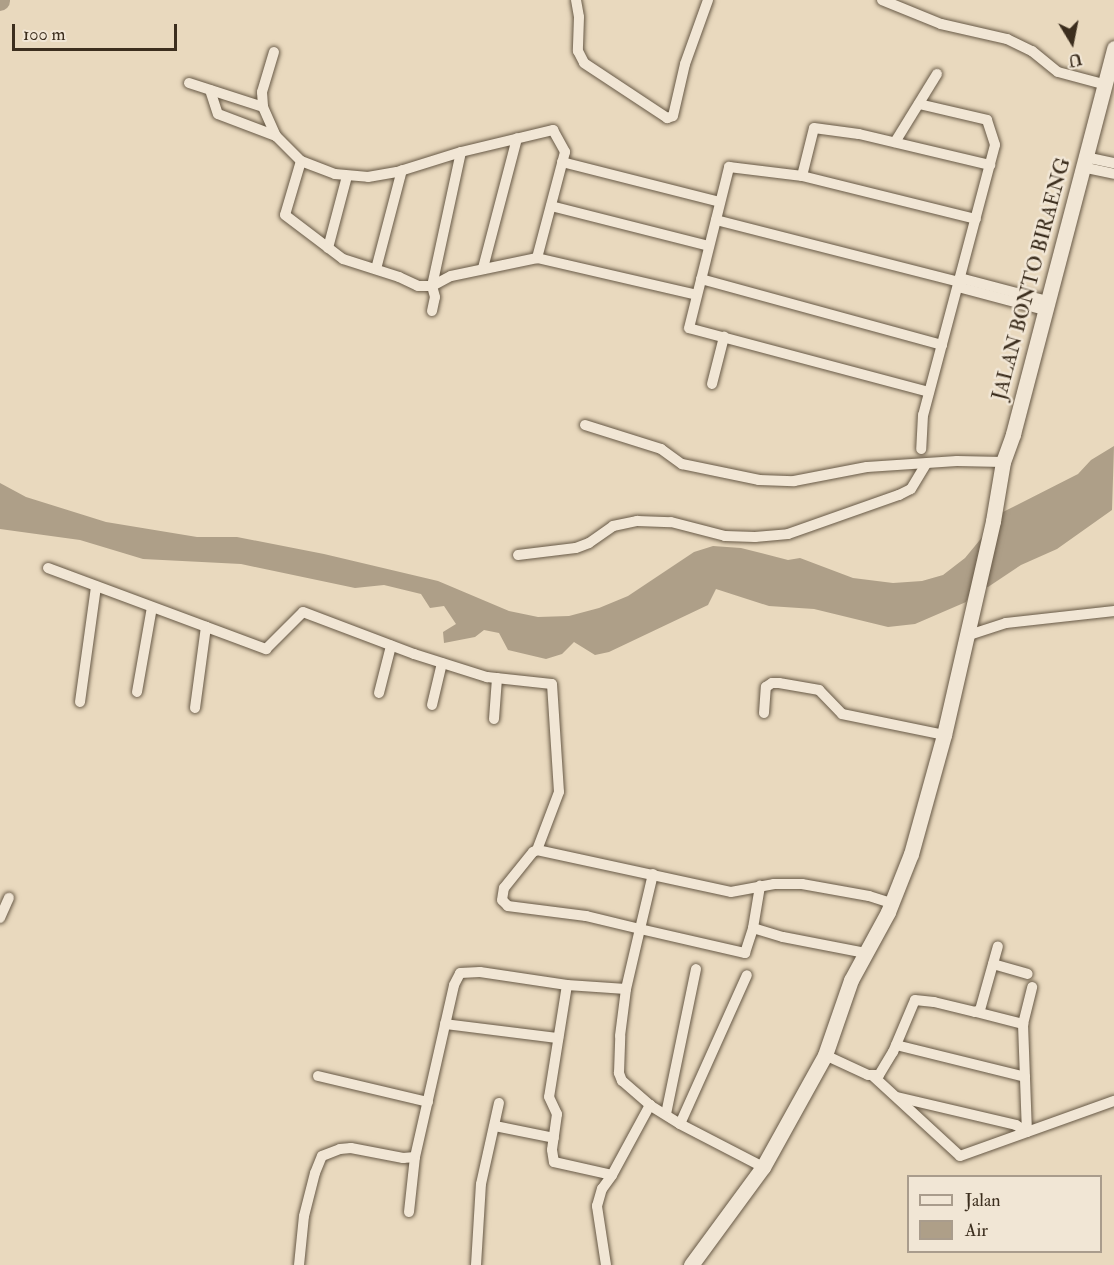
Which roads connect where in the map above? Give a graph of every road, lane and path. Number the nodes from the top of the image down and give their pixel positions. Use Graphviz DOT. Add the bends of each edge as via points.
graph roads {
  1 [pos="576,0"];
  2 [pos="708,0"];
  3 [pos="882,0"];
  4 [pos="1114,48"];
  5 [pos="274,52"];
  6 [pos="938,74"];
  7 [pos="189,83"];
  8 [pos="1103,84"];
  9 [pos="210,90"];
  10 [pos="919,104"];
  11 [pos="263,107"];
  12 [pos="276,136"];
  13 [pos="517,138"];
  14 [pos="895,142"];
  15 [pos="461,152"];
  16 [pos="301,161"];
  17 [pos="562,162"];
  18 [pos="1083,162"];
  19 [pos="1114,163"];
  20 [pos="990,165"];
  21 [pos="402,170"];
  22 [pos="1114,174"];
  23 [pos="348,176"];
  24 [pos="802,176"];
  25 [pos="720,202"];
  26 [pos="551,206"];
  27 [pos="976,219"];
  28 [pos="716,220"];
  29 [pos="710,246"];
  30 [pos="328,248"];
  31 [pos="537,258"];
  32 [pos="483,268"];
  33 [pos="376,269"];
  34 [pos="701,279"];
  35 [pos="959,282"];
  36 [pos="432,286"];
  37 [pos="697,295"];
  38 [pos="1046,306"];
  39 [pos="432,311"];
  40 [pos="724,338"];
  41 [pos="942,345"];
  42 [pos="712,384"];
  43 [pos="929,392"];
  44 [pos="585,425"];
  45 [pos="921,449"];
  46 [pos="1003,462"];
  47 [pos="926,464"];
  48 [pos="518,555"];
  49 [pos="48,568"];
  50 [pos="96,586"];
  51 [pos="152,607"];
  52 [pos="1114,611"];
  53 [pos="206,627"];
  54 [pos="966,636"];
  55 [pos="391,646"];
  56 [pos="442,663"];
  57 [pos="497,678"];
  58 [pos="137,692"];
  59 [pos="379,693"];
  60 [pos="80,702"];
  61 [pos="432,705"];
  62 [pos="195,708"];
  63 [pos="764,713"];
  64 [pos="494,719"];
  65 [pos="944,735"];
  66 [pos="537,850"];
  67 [pos="652,874"];
  68 [pos="760,886"];
  69 [pos="9,898"];
  70 [pos="891,903"];
  71 [pos="0,918"];
  72 [pos="753,928"];
  73 [pos="640,929"];
  74 [pos="998,946"];
  75 [pos="865,953"];
  76 [pos="993,964"];
  77 [pos="696,969"];
  78 [pos="1028,974"];
  79 [pos="747,975"];
  80 [pos="567,985"];
  81 [pos="1032,987"];
  82 [pos="626,989"];
  83 [pos="976,1012"];
  84 [pos="445,1024"];
  85 [pos="1023,1024"];
  86 [pos="558,1038"];
  87 [pos="896,1045"];
  88 [pos="825,1055"];
  89 [pos="318,1076"];
  90 [pos="873,1076"];
  91 [pos="1025,1077"];
  92 [pos="896,1097"];
  93 [pos="1114,1101"];
  94 [pos="428,1102"];
  95 [pos="499,1102"];
  96 [pos="650,1105"];
  97 [pos="666,1114"];
  98 [pos="680,1124"];
  99 [pos="495,1126"];
  100 [pos="1027,1132"];
  101 [pos="554,1138"];
  102 [pos="415,1157"];
  103 [pos="763,1167"];
  104 [pos="612,1175"];
  105 [pos="409,1212"];
  106 [pos="299,1265"];
  107 [pos="476,1265"];
  108 [pos="606,1265"];
  109 [pos="691,1265"];
  1 -- 2 [label="street" via="578,51 584,63 670,118"];
  3 -- 8 [label="street" via="941,24 1007,39 1032,51 1058,72"];
  4 -- 8 [label="street, JALAN BONTO BIRAENG"];
  5 -- 11 [label="street" via="262,92"];
  6 -- 10 [label="street"];
  7 -- 9 [label="street"];
  8 -- 18 [label="street, JALAN BONTO BIRAENG"];
  9 -- 11 [label="street"];
  9 -- 12 [label="street" via="218,114"];
  10 -- 14 [label="street"];
  10 -- 20 [label="street" via="987,120 995,145"];
  11 -- 12 [label="street"];
  12 -- 16 [label="street"];
  13 -- 15 [label="street"];
  13 -- 17 [label="street" via="553,130 565,152"];
  13 -- 32 [label="street"];
  14 -- 20 [label="street"];
  14 -- 24 [label="street" via="814,128"];
  15 -- 21 [label="street"];
  15 -- 36 [label="street"];
  16 -- 23 [label="street"];
  16 -- 30 [label="street" via="285,215"];
  17 -- 25 [label="street"];
  17 -- 26 [label="street"];
  18 -- 19 [label="street"];
  18 -- 22 [label="street"];
  18 -- 38 [label="street, JALAN BONTO BIRAENG"];
  20 -- 27 [label="street"];
  21 -- 23 [label="street" via="368,177"];
  21 -- 33 [label="street"];
  23 -- 30 [label="street"];
  24 -- 25 [label="street" via="729,167"];
  24 -- 27 [label="street"];
  25 -- 28 [label="street"];
  26 -- 29 [label="street"];
  26 -- 31 [label="street"];
  27 -- 35 [label="street"];
  28 -- 29 [label="street"];
  28 -- 35 [label="street"];
  29 -- 34 [label="street"];
  30 -- 33 [label="street" via="343,259"];
  31 -- 32 [label="street"];
  31 -- 37 [label="street"];
  32 -- 36 [label="street" via="451,276"];
  33 -- 36 [label="street" via="418,286"];
  34 -- 37 [label="street"];
  34 -- 41 [label="street"];
  35 -- 38 [label="street"];
  35 -- 41 [label="street"];
  36 -- 39 [label="street"];
  37 -- 40 [label="street" via="689,328"];
  38 -- 46 [label="street, JALAN BONTO BIRAENG"];
  40 -- 42 [label="street"];
  40 -- 43 [label="street"];
  41 -- 43 [label="street"];
  43 -- 45 [label="street"];
  44 -- 47 [label="street" via="661,449 682,464 759,480 794,481 867,467"];
  46 -- 47 [label="street"];
  46 -- 54 [label="street, JALAN BONTO BIRAENG"];
  47 -- 48 [label="street" via="911,489 788,534 725,536 670,522 637,521 613,526 576,548"];
  49 -- 50 [label="street"];
  50 -- 51 [label="street"];
  50 -- 60 [label="street"];
  51 -- 53 [label="street"];
  51 -- 58 [label="street"];
  52 -- 54 [label="street" via="1006,623"];
  53 -- 55 [label="street" via="266,649 303,612"];
  53 -- 62 [label="street"];
  54 -- 65 [label="street, JALAN BONTO BIRAENG"];
  55 -- 56 [label="street"];
  55 -- 59 [label="street"];
  56 -- 57 [label="street"];
  56 -- 61 [label="street"];
  57 -- 64 [label="street"];
  57 -- 66 [label="street" via="552,684 559,792"];
  63 -- 65 [label="street" via="766,687 779,683 819,690 842,714"];
  65 -- 70 [label="street, JALAN BONTO BIRAENG" via="926,808"];
  66 -- 67 [label="street"];
  66 -- 73 [label="street" via="504,888 502,899 506,905 586,916"];
  67 -- 68 [label="street" via="731,892"];
  67 -- 73 [label="street"];
  68 -- 70 [label="street" via="802,884"];
  68 -- 72 [label="street"];
  69 -- 71 [label="street"];
  70 -- 75 [label="street, JALAN BONTO BIRAENG"];
  72 -- 73 [label="street" via="745,953"];
  72 -- 75 [label="street"];
  73 -- 82 [label="street"];
  74 -- 76 [label="street"];
  75 -- 88 [label="street, JALAN BONTO BIRAENG" via="851,980"];
  76 -- 78 [label="street"];
  76 -- 83 [label="street"];
  77 -- 97 [label="street"];
  79 -- 98 [label="street"];
  80 -- 82 [label="street"];
  80 -- 84 [label="street" via="464,971 454,985"];
  80 -- 86 [label="street"];
  81 -- 85 [label="street"];
  82 -- 96 [label="street" via="619,1072 626,1086"];
  83 -- 85 [label="street"];
  83 -- 87 [label="street" via="916,1000"];
  84 -- 86 [label="street"];
  84 -- 94 [label="street"];
  85 -- 91 [label="street"];
  86 -- 101 [label="street" via="549,1097 557,1114"];
  87 -- 90 [label="street" via="880,1074"];
  87 -- 91 [label="street"];
  88 -- 90 [label="street"];
  88 -- 103 [label="street, JALAN BONTO BIRAENG"];
  89 -- 94 [label="street"];
  90 -- 92 [label="street"];
  91 -- 100 [label="street"];
  92 -- 100 [label="street" via="1016,1125"];
  92 -- 100 [label="street" via="960,1156"];
  93 -- 100 [label="street"];
  94 -- 102 [label="street"];
  95 -- 99 [label="street"];
  96 -- 97 [label="street"];
  96 -- 104 [label="street"];
  97 -- 98 [label="street"];
  98 -- 103 [label="street"];
  99 -- 101 [label="street"];
  99 -- 107 [label="street" via="481,1184"];
  101 -- 104 [label="street" via="554,1162"];
  102 -- 105 [label="street"];
  102 -- 106 [label="street" via="351,1148 330,1152 318,1162 301,1233"];
  103 -- 109 [label="street, JALAN BONTO BIRAENG"];
  104 -- 108 [label="street" via="597,1206"];
}
